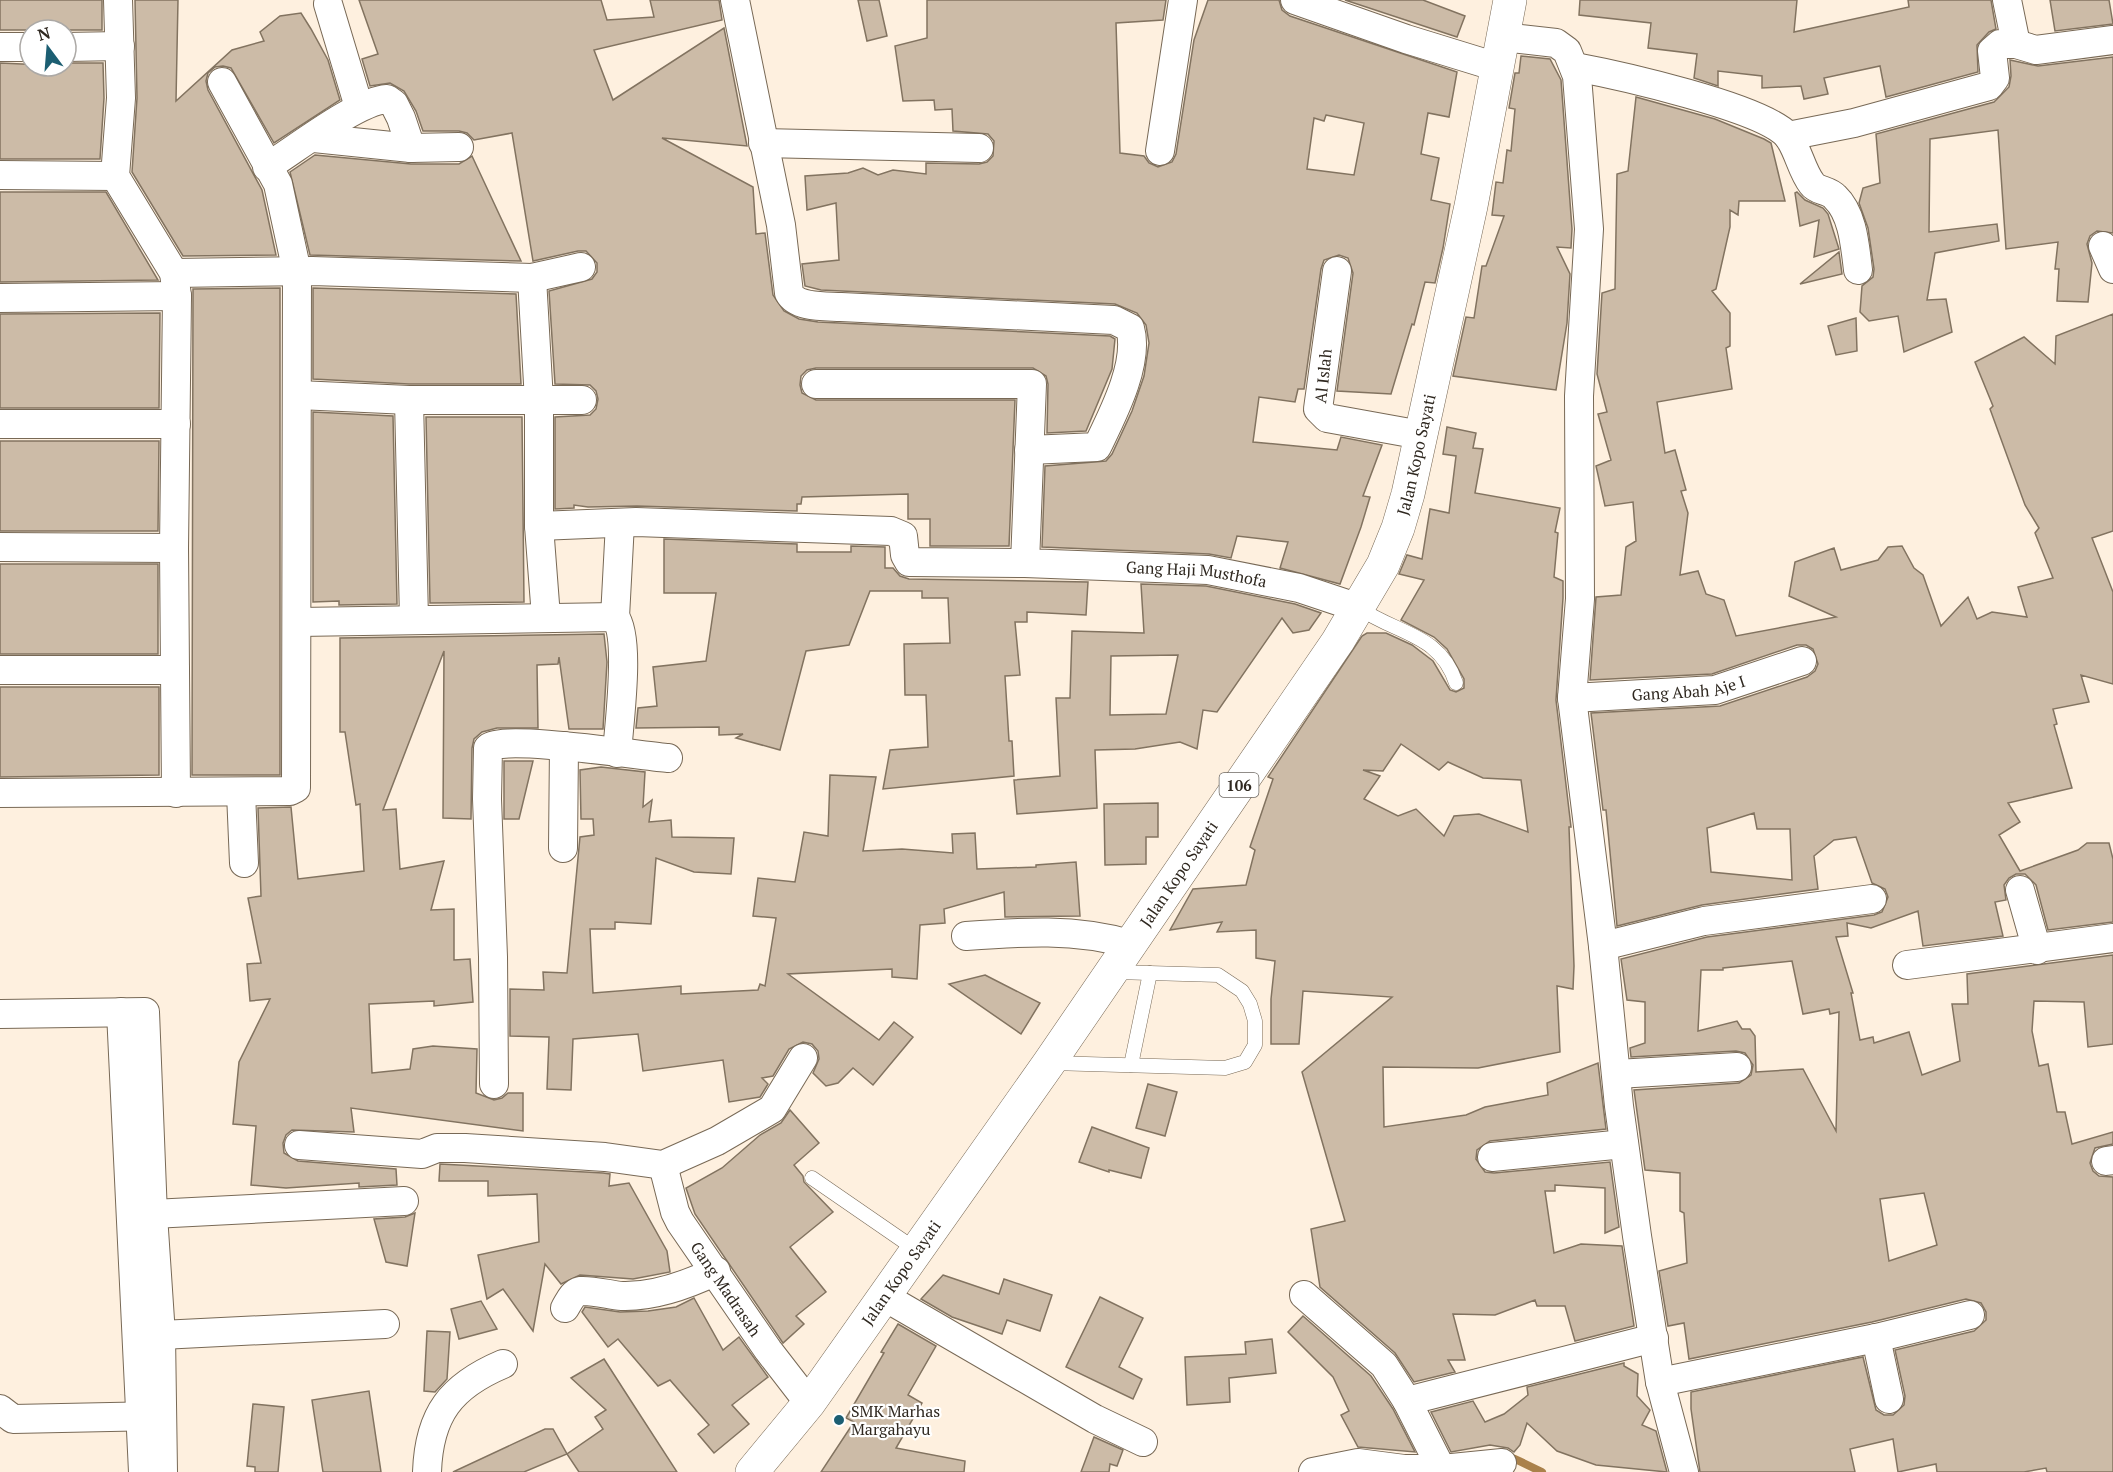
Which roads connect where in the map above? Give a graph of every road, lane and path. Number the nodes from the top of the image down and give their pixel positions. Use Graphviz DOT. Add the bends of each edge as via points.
graph roads {
  1 [pos="118,0"];
  2 [pos="735,0"];
  3 [pos="1183,0"];
  4 [pos="1295,0"];
  5 [pos="1510,0"];
  6 [pos="2007,0"];
  7 [pos="328,4"];
  8 [pos="2113,40"];
  9 [pos="2016,44"];
  10 [pos="120,46"];
  11 [pos="0,47"];
  12 [pos="18,47"];
  13 [pos="78,47"];
  14 [pos="1500,52"];
  15 [pos="1575,67"];
  16 [pos="222,82"];
  17 [pos="359,107"];
  18 [pos="1788,136"];
  19 [pos="314,138"];
  20 [pos="764,143"];
  21 [pos="459,147"];
  22 [pos="411,148"];
  23 [pos="979,148"];
  24 [pos="1160,151"];
  25 [pos="267,167"];
  26 [pos="0,175"];
  27 [pos="115,176"];
  28 [pos="581,267"];
  29 [pos="1858,270"];
  30 [pos="1337,271"];
  31 [pos="297,272"];
  32 [pos="532,278"];
  33 [pos="175,284"];
  34 [pos="0,298"];
  35 [pos="816,384"];
  36 [pos="298,395"];
  37 [pos="409,400"];
  38 [pos="582,400"];
  39 [pos="539,401"];
  40 [pos="0,424"];
  41 [pos="176,424"];
  42 [pos="1421,435"];
  43 [pos="1029,450"];
  44 [pos="620,523"];
  45 [pos="539,526"];
  46 [pos="0,547"];
  47 [pos="174,548"];
  48 [pos="1028,563"];
  49 [pos="1359,608"];
  50 [pos="546,617"];
  51 [pos="615,617"];
  52 [pos="414,619"];
  53 [pos="298,622"];
  54 [pos="1802,661"];
  55 [pos="0,670"];
  56 [pos="175,670"];
  57 [pos="1456,683"];
  58 [pos="1572,698"];
  59 [pos="564,746"];
  60 [pos="617,753"];
  61 [pos="668,758"];
  62 [pos="0,793"];
  63 [pos="176,793"];
  64 [pos="242,793"];
  65 [pos="563,848"];
  66 [pos="244,863"];
  67 [pos="2020,890"];
  68 [pos="1872,899"];
  69 [pos="966,936"];
  70 [pos="2113,938"];
  71 [pos="1129,944"];
  72 [pos="1603,946"];
  73 [pos="2037,950"];
  74 [pos="1907,965"];
  75 [pos="1110,972"];
  76 [pos="1150,973"];
  77 [pos="0,1014"];
  78 [pos="803,1058"];
  79 [pos="1049,1062"];
  80 [pos="1131,1065"];
  81 [pos="1737,1067"];
  82 [pos="1617,1074"];
  83 [pos="494,1084"];
  84 [pos="1624,1144"];
  85 [pos="299,1145"];
  86 [pos="1492,1157"];
  87 [pos="663,1165"];
  88 [pos="812,1178"];
  89 [pos="404,1201"];
  90 [pos="142,1215"];
  91 [pos="915,1250"];
  92 [pos="716,1271"];
  93 [pos="1304,1295"];
  94 [pos="883,1296"];
  95 [pos="565,1308"];
  96 [pos="1970,1315"];
  97 [pos="385,1324"];
  98 [pos="161,1335"];
  99 [pos="1654,1338"];
  100 [pos="1876,1338"];
  101 [pos="503,1364"];
  102 [pos="1660,1382"];
  103 [pos="1889,1399"];
  104 [pos="1407,1401"];
  105 [pos="809,1403"];
  106 [pos="0,1409"];
  107 [pos="151,1416"];
  108 [pos="1143,1442"];
  109 [pos="1502,1463"];
  110 [pos="1442,1471"];
  111 [pos="143,1472"];
  112 [pos="163,1472"];
  113 [pos="428,1472"];
  114 [pos="752,1472"];
  115 [pos="1313,1472"];
  116 [pos="1684,1472"];
  1 -- 10 [label="street"];
  2 -- 20 [label="street"];
  3 -- 24 [label="street"];
  4 -- 14 [label="street" via="1406,39"];
  5 -- 14 [label="main road, Jalan Kopo Sayati / 106"];
  6 -- 9 [label="street"];
  7 -- 17 [label="street"];
  8 -- 9 [label="street" via="2036,50"];
  9 -- 18 [label="street" via="2000,44 1992,51 1995,78 1989,86 1854,123"];
  10 -- 13 [label="street"];
  10 -- 27 [label="street" via="122,98"];
  11 -- 12 [label="street"];
  14 -- 15 [label="street" via="1556,43 1567,51"];
  14 -- 42 [label="main road, Jalan Kopo Sayati / 106"];
  15 -- 18 [label="street" via="1645,82 1732,108 1769,120"];
  15 -- 58 [label="street" via="1589,229 1579,396 1580,599"];
  16 -- 25 [label="street"];
  17 -- 19 [label="street"];
  17 -- 22 [label="street" via="387,99 394,104"];
  18 -- 29 [label="street" via="1813,187 1834,195 1846,214"];
  19 -- 22 [label="street"];
  19 -- 25 [label="street"];
  20 -- 23 [label="street"];
  20 -- 43 [label="street" via="792,299 841,307 1114,320 1128,326 1131,345 1121,393 1097,447"];
  21 -- 22 [label="street"];
  25 -- 31 [label="street" via="282,195"];
  26 -- 27 [label="street"];
  27 -- 33 [label="street"];
  28 -- 32 [label="street"];
  30 -- 42 [label="street, Al Islah" via="1318,409 1327,418"];
  31 -- 32 [label="street"];
  31 -- 33 [label="street"];
  31 -- 36 [label="street"];
  32 -- 39 [label="street"];
  33 -- 34 [label="street"];
  33 -- 41 [label="street"];
  35 -- 43 [label="street" via="1032,384"];
  36 -- 37 [label="street"];
  36 -- 53 [label="street"];
  37 -- 39 [label="street"];
  37 -- 52 [label="street"];
  38 -- 39 [label="street"];
  39 -- 45 [label="street"];
  40 -- 41 [label="street"];
  41 -- 47 [label="street"];
  42 -- 49 [label="main road, Jalan Kopo Sayati / 106" via="1398,528"];
  43 -- 48 [label="street"];
  44 -- 45 [label="street"];
  44 -- 48 [label="street, Gang Haji Musthofa" via="891,531 903,536 909,562"];
  44 -- 51 [label="street"];
  45 -- 50 [label="street"];
  46 -- 47 [label="street"];
  47 -- 56 [label="street"];
  48 -- 49 [label="street, Gang Haji Musthofa" via="1208,570 1299,588"];
  49 -- 57 [label="lane" via="1434,646 1449,664"];
  49 -- 71 [label="main road, Jalan Kopo Sayati / 106"];
  50 -- 51 [label="street"];
  50 -- 52 [label="street"];
  51 -- 60 [label="street" via="621,628 623,662"];
  52 -- 53 [label="street"];
  53 -- 64 [label="street" via="296,788"];
  54 -- 58 [label="street, Gang Abah Aje I" via="1715,690"];
  55 -- 56 [label="street"];
  56 -- 63 [label="street"];
  58 -- 72 [label="street"];
  59 -- 60 [label="street"];
  59 -- 65 [label="street"];
  59 -- 83 [label="street" via="494,744 488,750"];
  60 -- 61 [label="street"];
  62 -- 63 [label="street"];
  63 -- 64 [label="street"];
  64 -- 66 [label="street"];
  67 -- 73 [label="street"];
  68 -- 72 [label="street" via="1704,921"];
  69 -- 71 [label="street" via="1031,931 1104,936"];
  70 -- 73 [label="street"];
  71 -- 75 [label="main road, Jalan Kopo Sayati / 106"];
  72 -- 82 [label="street"];
  73 -- 74 [label="street"];
  75 -- 76 [label="lane"];
  75 -- 79 [label="main road, Jalan Kopo Sayati / 106"];
  76 -- 80 [label="lane"];
  76 -- 80 [label="lane" via="1218,975 1242,991 1255,1021 1255,1045 1245,1062 1225,1068"];
  77 -- 90 [label="street" via="133,1012"];
  78 -- 87 [label="street" via="772,1109 717,1141"];
  79 -- 80 [label="lane"];
  79 -- 91 [label="main road, Jalan Kopo Sayati / 106"];
  81 -- 82 [label="street"];
  82 -- 84 [label="street"];
  84 -- 86 [label="street"];
  84 -- 99 [label="street"];
  85 -- 87 [label="street" via="422,1154 433,1148 465,1148 605,1157"];
  87 -- 92 [label="street, Gang Madrasah" via="675,1212"];
  88 -- 91 [label="lane"];
  89 -- 90 [label="street"];
  90 -- 98 [label="street"];
  90 -- 107 [label="street"];
  91 -- 94 [label="main road, Jalan Kopo Sayati / 106"];
  92 -- 95 [label="street" via="687,1284 644,1295 581,1291"];
  92 -- 105 [label="street, Gang Madrasah"];
  93 -- 104 [label="street" via="1384,1365"];
  94 -- 105 [label="main road, Jalan Kopo Sayati / 106"];
  94 -- 108 [label="street" via="1095,1419"];
  96 -- 100 [label="street"];
  97 -- 98 [label="street"];
  98 -- 107 [label="street"];
  99 -- 102 [label="street"];
  99 -- 104 [label="street"];
  100 -- 102 [label="street"];
  100 -- 103 [label="street"];
  101 -- 113 [label="street" via="467,1382 445,1404 430,1443"];
  102 -- 116 [label="street"];
  104 -- 110 [label="street"];
  105 -- 114 [label="main road, Jalan Kopo Sayati / 106"];
  106 -- 107 [label="street" via="13,1419"];
  107 -- 111 [label="street"];
  107 -- 112 [label="street"];
  109 -- 110 [label="street"];
  110 -- 115 [label="street" via="1358,1462"];
}
